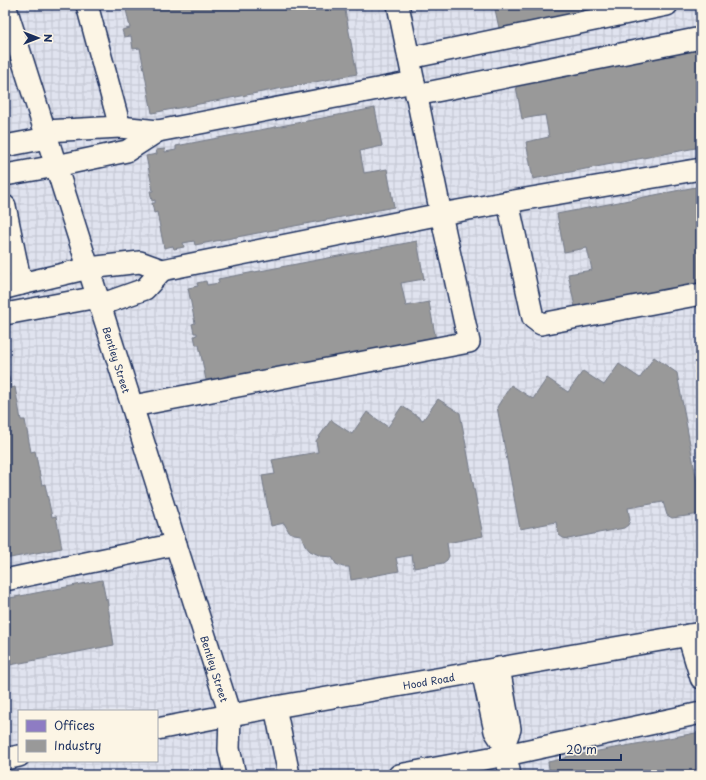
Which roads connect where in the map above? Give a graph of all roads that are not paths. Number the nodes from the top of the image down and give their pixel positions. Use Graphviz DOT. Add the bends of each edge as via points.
graph roads {
  1 [pos="5,5"];
  2 [pos="87,5"];
  3 [pos="398,5"];
  4 [pos="667,5"];
  5 [pos="10,38"];
  6 [pos="701,38"];
  7 [pos="409,58"];
  8 [pos="415,88"];
  9 [pos="120,127"];
  10 [pos="158,131"];
  11 [pos="46,134"];
  12 [pos="5,146"];
  13 [pos="56,166"];
  14 [pos="701,169"];
  15 [pos="5,175"];
  16 [pos="508,202"];
  17 [pos="5,206"];
  18 [pos="441,214"];
  19 [pos="89,268"];
  20 [pos="162,270"];
  21 [pos="13,286"];
  22 [pos="701,294"];
  23 [pos="99,301"];
  24 [pos="5,314"];
  25 [pos="133,406"];
  26 [pos="176,544"];
  27 [pos="5,580"];
  28 [pos="695,634"];
  29 [pos="491,670"];
  30 [pos="701,678"];
  31 [pos="275,707"];
  32 [pos="701,713"];
  33 [pos="230,715"];
  34 [pos="158,729"];
  35 [pos="18,756"];
  36 [pos="507,758"];
  37 [pos="5,759"];
  38 [pos="235,775"];
  39 [pos="289,775"];
  40 [pos="399,775"];
  1 -- 5 [label="street, Bentley Street"];
  2 -- 9 [label="street"];
  3 -- 7 [label="street"];
  4 -- 7 [label="street"];
  5 -- 11 [label="street, Bentley Street"];
  6 -- 8 [label="street"];
  7 -- 8 [label="street"];
  8 -- 10 [label="street"];
  8 -- 18 [label="street"];
  9 -- 10 [label="street"];
  9 -- 11 [label="street"];
  10 -- 13 [label="street" via="127,151"];
  11 -- 12 [label="street"];
  11 -- 13 [label="street, Bentley Street"];
  13 -- 15 [label="street"];
  13 -- 19 [label="street, Bentley Street"];
  14 -- 16 [label="street"];
  16 -- 18 [label="street"];
  16 -- 22 [label="street" via="534,318 541,324"];
  17 -- 21 [label="street"];
  18 -- 20 [label="street"];
  18 -- 25 [label="street" via="469,342"];
  19 -- 20 [label="street" via="140,262"];
  19 -- 21 [label="street"];
  19 -- 23 [label="street, Bentley Street"];
  20 -- 23 [label="street" via="145,289"];
  23 -- 24 [label="street"];
  23 -- 25 [label="street, Bentley Street"];
  25 -- 26 [label="street, Bentley Street"];
  26 -- 27 [label="street"];
  26 -- 33 [label="street, Bentley Street"];
  28 -- 29 [label="street, Hood Road"];
  28 -- 30 [label="street"];
  29 -- 31 [label="street, Hood Road"];
  29 -- 36 [label="street" via="510,729"];
  31 -- 33 [label="street, Hood Road"];
  31 -- 39 [label="street"];
  32 -- 36 [label="street"];
  33 -- 34 [label="street, Hood Road"];
  33 -- 38 [label="street, Bentley Street" via="229,749"];
  35 -- 37 [label="street"];
  36 -- 40 [label="street"];
}
